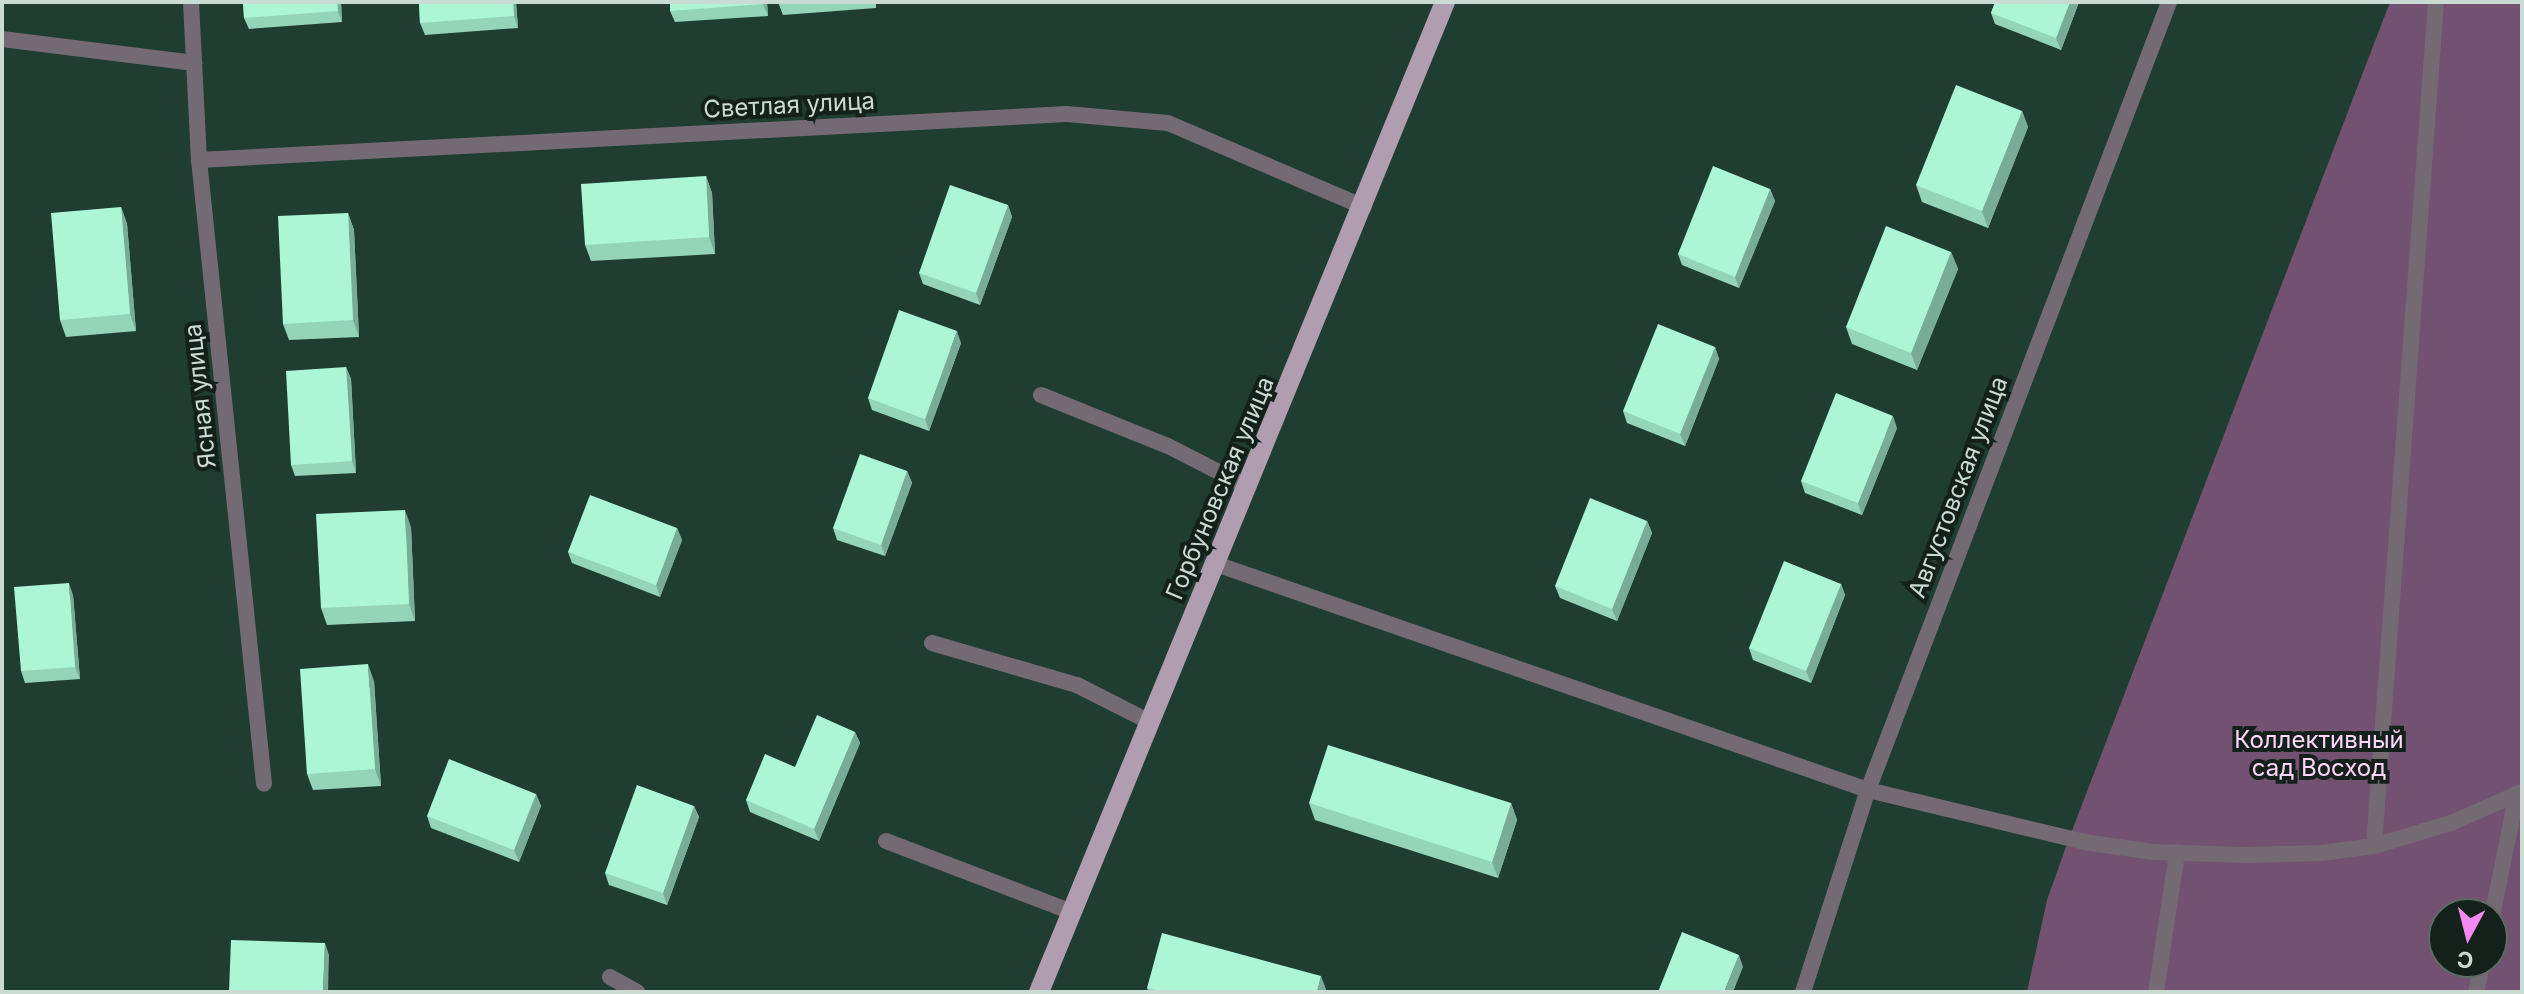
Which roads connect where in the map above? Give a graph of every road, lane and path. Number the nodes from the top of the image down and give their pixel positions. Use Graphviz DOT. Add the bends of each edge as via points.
graph roads {
  1 [pos="191,2"];
  2 [pos="1445,2"];
  3 [pos="2169,2"];
  4 [pos="2436,2"];
  5 [pos="2,39"];
  6 [pos="195,63"];
  7 [pos="199,160"];
  8 [pos="1364,207"];
  9 [pos="1041,395"];
  10 [pos="1248,487"];
  11 [pos="1216,564"];
  12 [pos="932,643"];
  13 [pos="1150,722"];
  14 [pos="264,784"];
  15 [pos="1868,790"];
  16 [pos="2520,793"];
  17 [pos="886,841"];
  18 [pos="2374,846"];
  19 [pos="2177,853"];
  20 [pos="2496,898"];
  21 [pos="1072,912"];
  22 [pos="610,977"];
  23 [pos="637,992"];
  24 [pos="1039,992"];
  25 [pos="1803,992"];
  26 [pos="2156,992"];
  1 -- 6 [label="street, Ясная улица"];
  2 -- 8 [label="main road, Горбуновская улица"];
  3 -- 15 [label="street, Августовская улица"];
  4 -- 18 [label="street"];
  5 -- 6 [label="street"];
  6 -- 7 [label="street, Ясная улица"];
  7 -- 8 [label="street, Светлая улица" via="1067,114 1168,123"];
  7 -- 14 [label="street, Ясная улица"];
  8 -- 10 [label="main road, Горбуновская улица"];
  9 -- 10 [label="street" via="1168,446"];
  10 -- 11 [label="main road, Горбуновская улица"];
  11 -- 13 [label="main road, Горбуновская улица"];
  11 -- 15 [label="street"];
  12 -- 13 [label="street" via="1077,685"];
  13 -- 21 [label="main road, Горбуновская улица"];
  15 -- 19 [label="street" via="2084,842"];
  15 -- 25 [label="street, Августовская улица"];
  16 -- 18 [label="street" via="2451,823"];
  16 -- 20 [label="street"];
  17 -- 21 [label="street"];
  18 -- 19 [label="street" via="2307,853"];
  19 -- 26 [label="street"];
  21 -- 24 [label="main road, Горбуновская улица"];
  22 -- 23 [label="street"];
}
